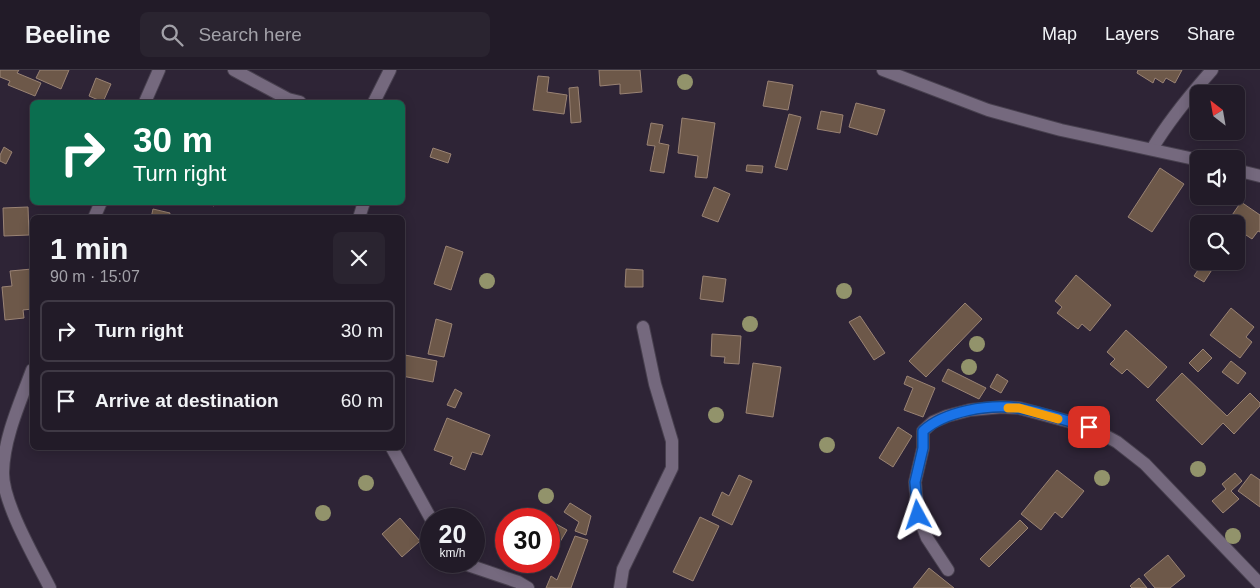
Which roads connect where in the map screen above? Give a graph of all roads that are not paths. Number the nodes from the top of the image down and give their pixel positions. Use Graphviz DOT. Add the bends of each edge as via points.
graph roads {
  1 [pos="159,70"];
  2 [pos="234,70"];
  3 [pos="390,70"];
  4 [pos="883,70"];
  5 [pos="1212,70"];
  6 [pos="147,100"];
  7 [pos="292,100"];
  8 [pos="375,100"];
  9 [pos="1152,149"];
  10 [pos="1190,158"];
  11 [pos="1245,172"];
  12 [pos="1260,176"];
  13 [pos="643,327"];
  14 [pos="30,375"];
  15 [pos="393,450"];
  16 [pos="425,508"];
  17 [pos="948,570"];
  18 [pos="485,571"];
  19 [pos="1260,584"];
  20 [pos="50,588"];
  21 [pos="528,588"];
  22 [pos="620,588"];
  1 -- 6 [label="street"];
  2 -- 7 [label="street"];
  3 -- 8 [label="street"];
  4 -- 9 [label="street" via="988,110 1061,130"];
  5 -- 9 [label="street" via="1184,102"];
  9 -- 10 [label="street"];
  11 -- 12 [label="street"];
  13 -- 22 [label="street" via="672,441 672,468 624,569"];
  14 -- 20 [label="street" via="11,427 3,473 5,490 18,522"];
  15 -- 16 [label="street"];
  17 -- 19 [label="street" via="927,538 918,515 915,482 923,448 923,431 933,422 953,414 1011,408 1089,427 1117,442 1145,464"];
  18 -- 21 [label="street"];
}
